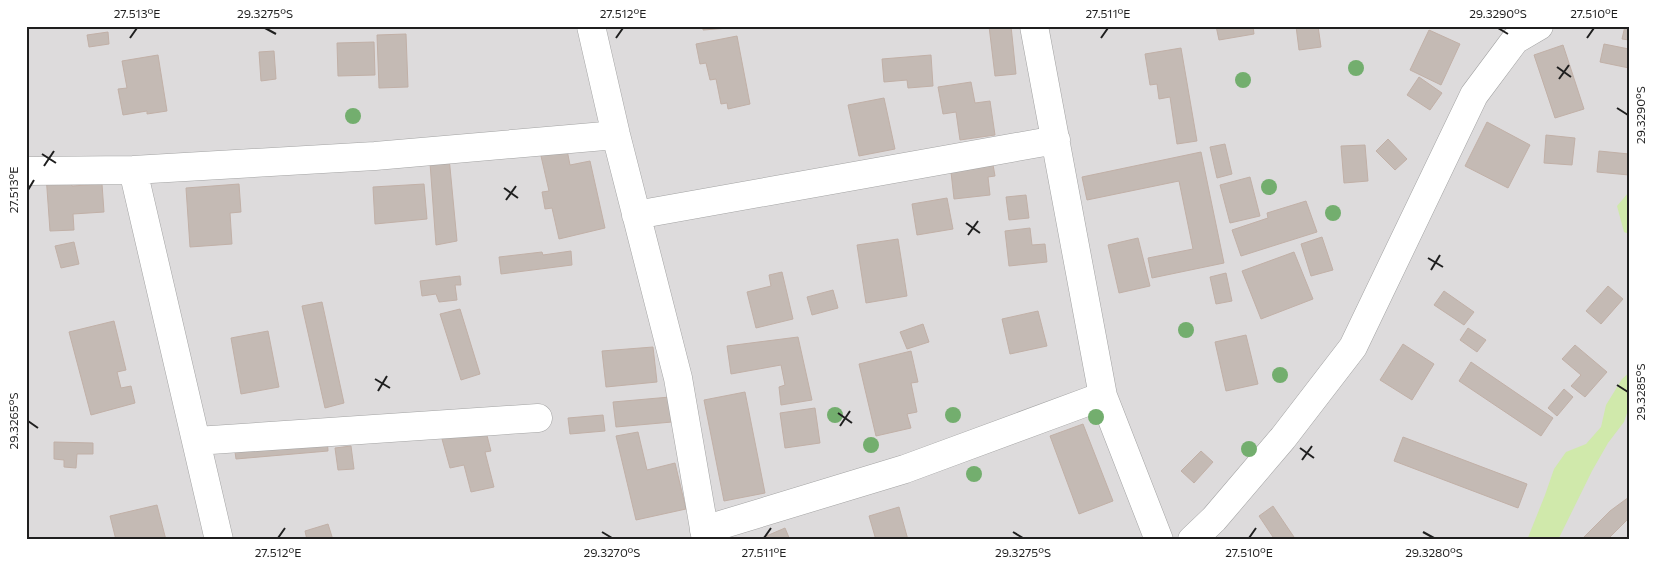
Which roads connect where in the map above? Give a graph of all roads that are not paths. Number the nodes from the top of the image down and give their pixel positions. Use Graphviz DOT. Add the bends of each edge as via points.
graph roads {
  1 [pos="591,26"];
  2 [pos="1034,26"];
  3 [pos="1539,26"];
  4 [pos="1515,33"];
  5 [pos="616,135"];
  6 [pos="1056,140"];
  7 [pos="133,170"];
  8 [pos="26,172"];
  9 [pos="636,215"];
  10 [pos="1103,396"];
  11 [pos="538,418"];
  12 [pos="196,441"];
  13 [pos="705,535"];
  14 [pos="219,540"];
  15 [pos="1159,540"];
  16 [pos="1192,540"];
  1 -- 5 [label="street"];
  2 -- 6 [label="street"];
  3 -- 4 [label="street"];
  4 -- 16 [label="street" via="1474,95 1352,347 1284,438"];
  5 -- 7 [label="street" via="375,156"];
  5 -- 9 [label="street"];
  6 -- 9 [label="street"];
  6 -- 10 [label="street"];
  7 -- 8 [label="street"];
  7 -- 12 [label="street"];
  9 -- 13 [label="street" via="678,378"];
  10 -- 13 [label="street" via="905,469"];
  10 -- 15 [label="street"];
  11 -- 12 [label="street"];
  12 -- 14 [label="street"];
}
